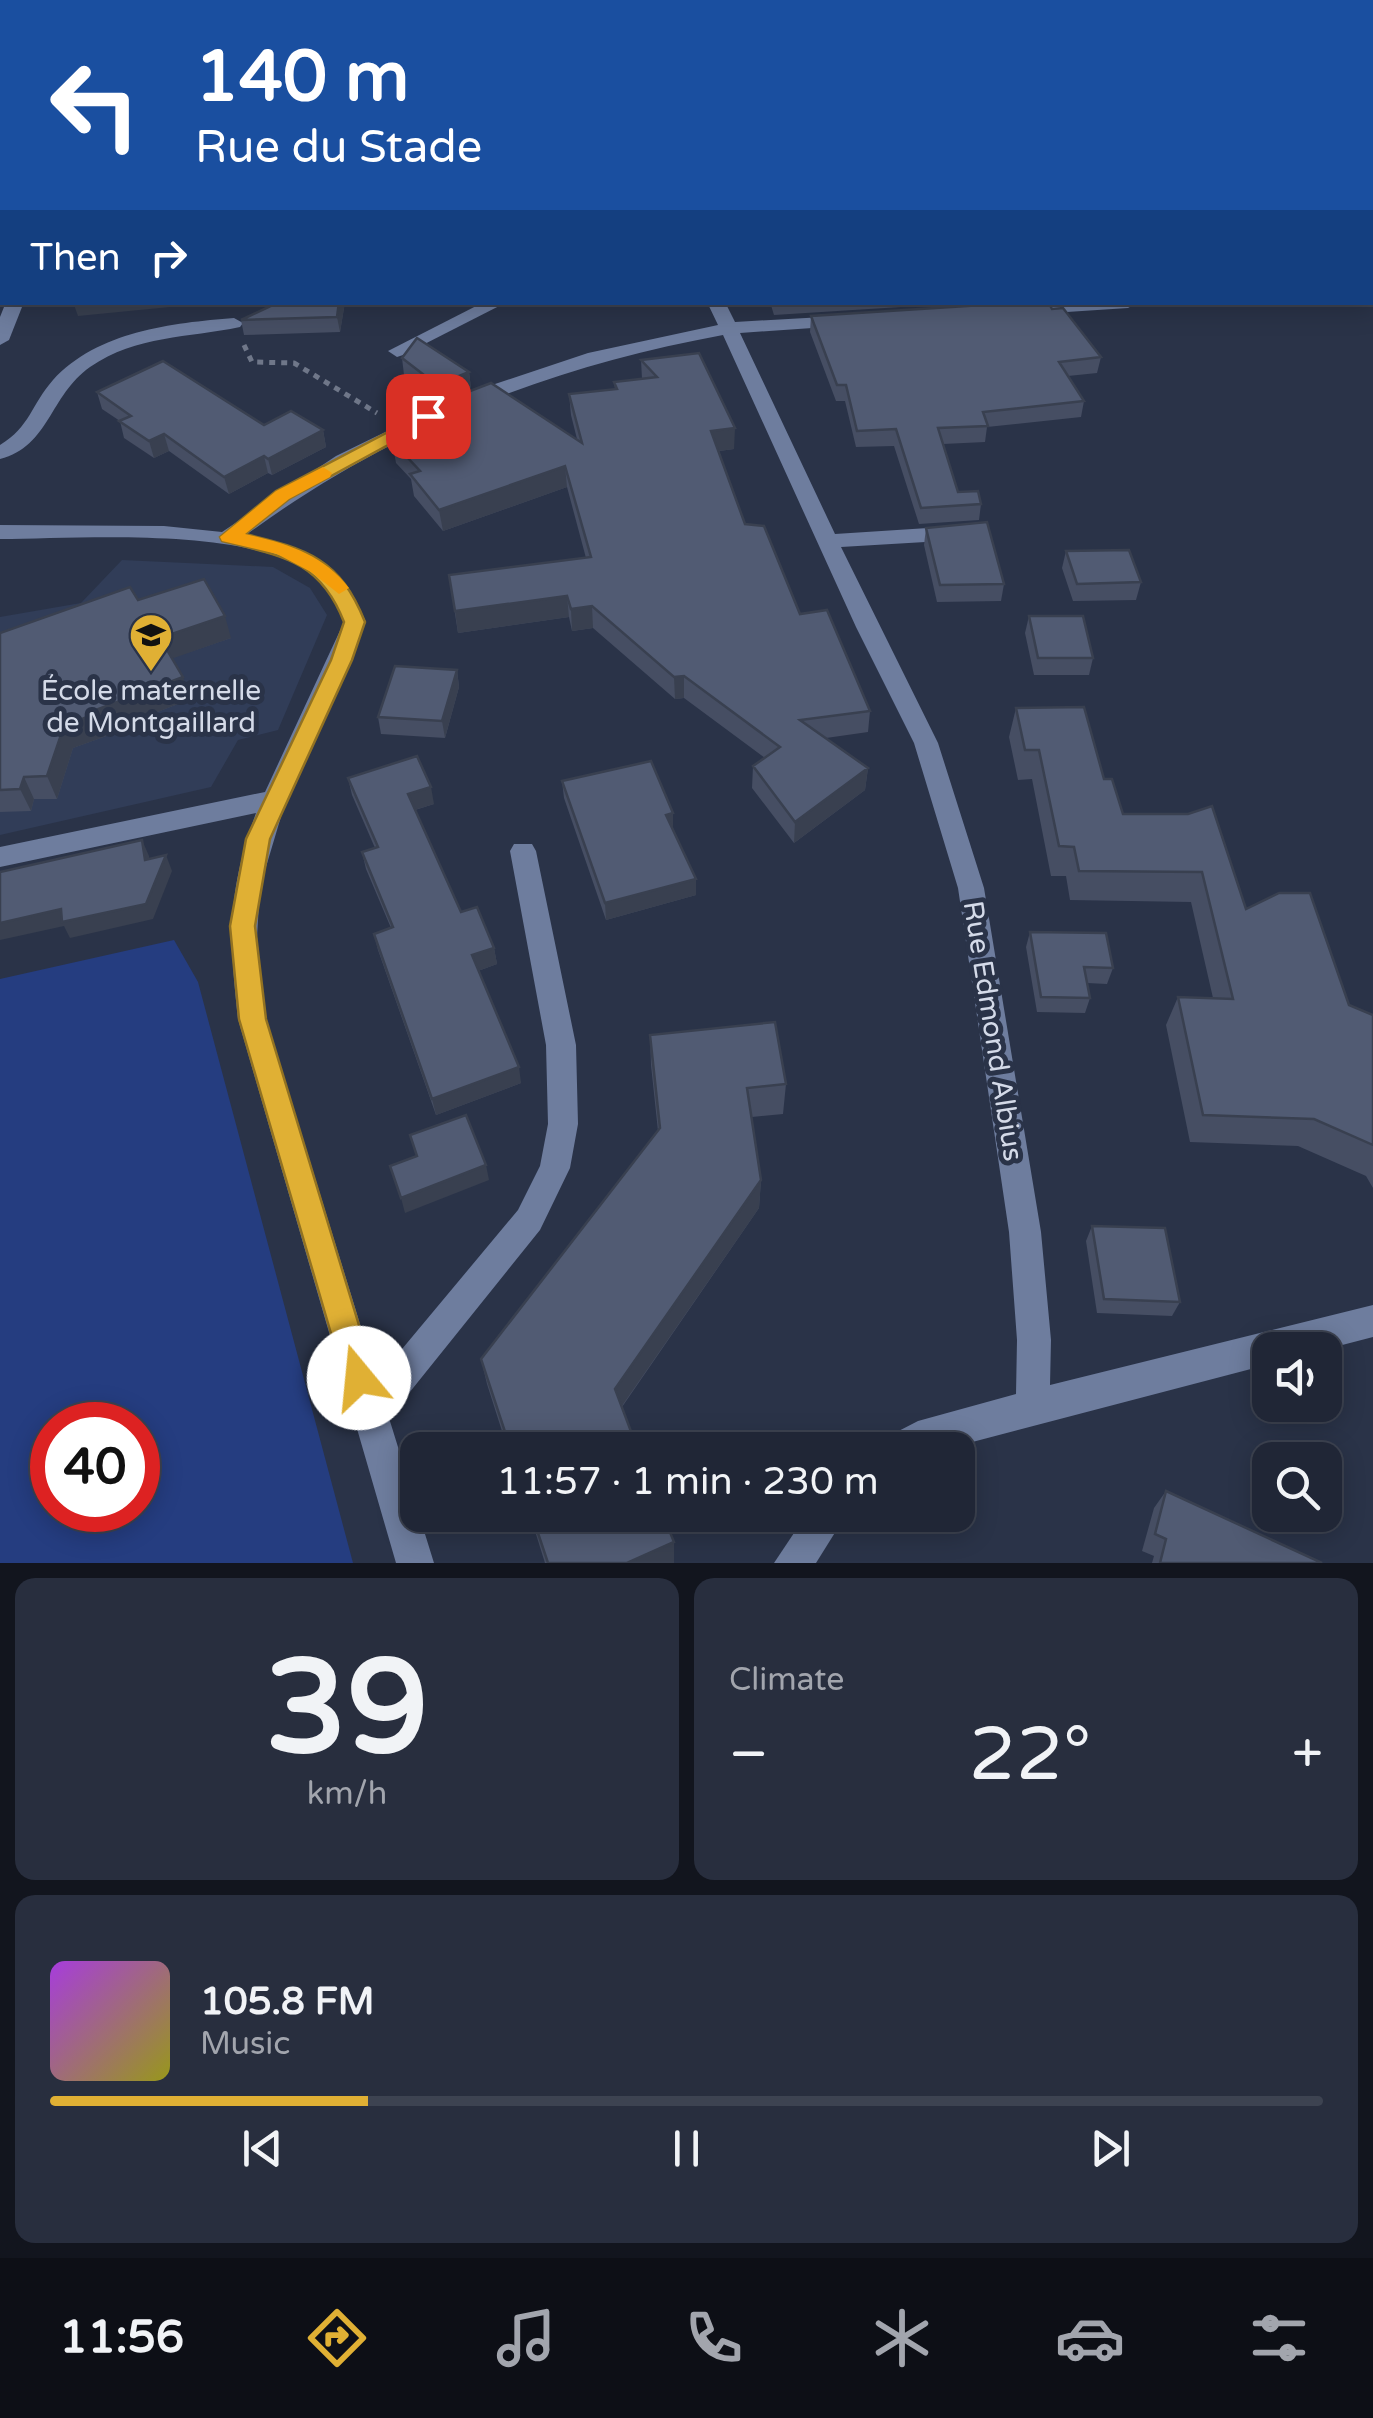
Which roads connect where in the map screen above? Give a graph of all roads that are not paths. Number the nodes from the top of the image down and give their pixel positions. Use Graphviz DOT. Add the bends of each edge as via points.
graph roads {
  1 [pos="14,305"];
  2 [pos="493,305"];
  3 [pos="718,305"];
  4 [pos="1094,305"];
  5 [pos="1008,310"];
  6 [pos="868,319"];
  7 [pos="234,323"];
  8 [pos="729,328"];
  9 [pos="0,340"];
  10 [pos="397,351"];
  11 [pos="0,453"];
  12 [pos="978,531"];
  13 [pos="0,532"];
  14 [pos="229,537"];
  15 [pos="827,541"];
  16 [pos="277,799"];
  17 [pos="523,851"];
  18 [pos="0,858"];
  19 [pos="1373,1320"];
  20 [pos="1033,1407"];
  21 [pos="370,1414"];
  22 [pos="940,1432"];
  23 [pos="816,1532"];
  24 [pos="414,1563"];
  25 [pos="793,1563"];
  1 -- 9 [label="street"];
  2 -- 10 [label="street"];
  3 -- 8 [label="street, Rue Edmond Albius"];
  4 -- 5 [label="street"];
  6 -- 8 [label="street"];
  7 -- 11 [label="street" via="168,328 107,348 44,403 36,426"];
  8 -- 14 [label="street" via="528,374 404,429 282,495"];
  8 -- 15 [label="street, Rue Edmond Albius"];
  12 -- 15 [label="street"];
  13 -- 14 [label="street"];
  14 -- 16 [label="street" via="284,549 318,568 342,590 355,622"];
  15 -- 20 [label="street, Rue Edmond Albius" via="926,743 971,888 1025,1232"];
  16 -- 18 [label="street"];
  16 -- 21 [label="street" via="258,839 242,926 252,1019"];
  17 -- 21 [label="street" via="562,1045 563,1124 555,1168 528,1220"];
  19 -- 20 [label="street"];
  20 -- 22 [label="street"];
  21 -- 24 [label="street"];
  23 -- 25 [label="street"];
}
